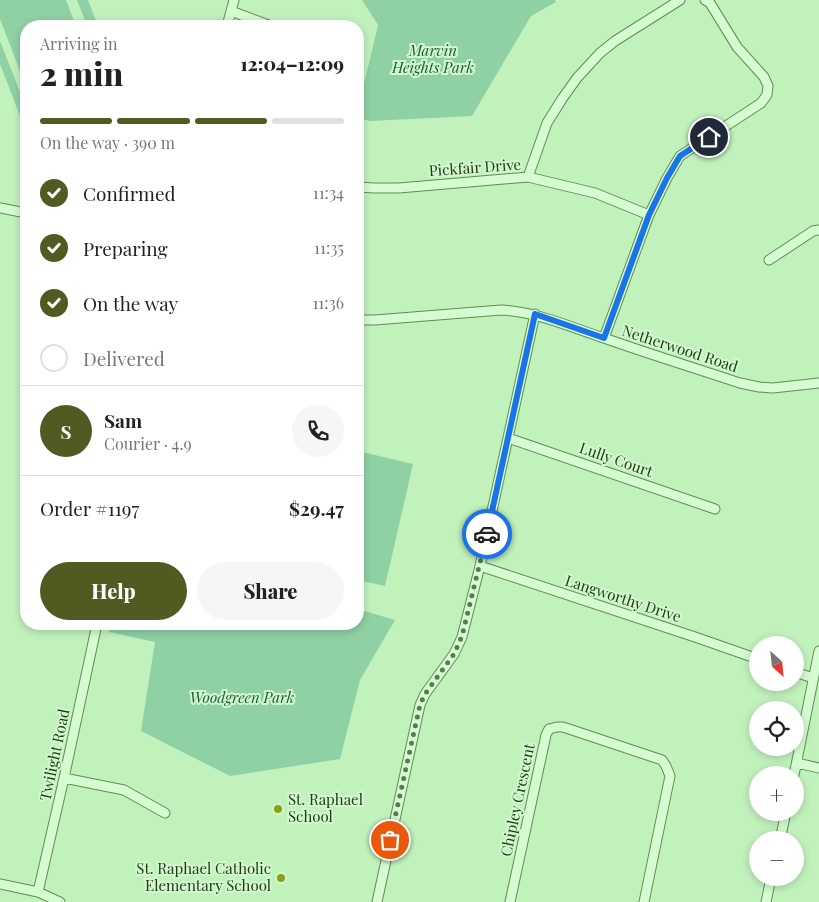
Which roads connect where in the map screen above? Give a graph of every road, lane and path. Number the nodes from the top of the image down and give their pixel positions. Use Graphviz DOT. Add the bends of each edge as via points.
graph roads {
  1 [pos="234,0"];
  2 [pos="680,0"];
  3 [pos="705,0"];
  4 [pos="231,11"];
  5 [pos="229,20"];
  6 [pos="255,20"];
  7 [pos="528,178"];
  8 [pos="364,187"];
  9 [pos="0,208"];
  10 [pos="20,212"];
  11 [pos="649,215"];
  12 [pos="819,230"];
  13 [pos="769,260"];
  14 [pos="535,314"];
  15 [pos="364,320"];
  16 [pos="604,338"];
  17 [pos="819,383"];
  18 [pos="508,438"];
  19 [pos="715,509"];
  20 [pos="480,566"];
  21 [pos="96,630"];
  22 [pos="819,651"];
  23 [pos="749,656"];
  24 [pos="804,675"];
  25 [pos="813,678"];
  26 [pos="797,763"];
  27 [pos="796,766"];
  28 [pos="819,768"];
  29 [pos="64,778"];
  30 [pos="165,813"];
  31 [pos="0,884"];
  32 [pos="769,886"];
  33 [pos="38,892"];
  34 [pos="60,902"];
  35 [pos="376,902"];
  36 [pos="510,902"];
  37 [pos="644,902"];
  38 [pos="766,902"];
  1 -- 4 [label="street"];
  2 -- 7 [label="street" via="615,41 577,78 547,123"];
  3 -- 11 [label="street" via="737,47 764,77 767,95 755,108 680,156"];
  4 -- 5 [label="street"];
  4 -- 6 [label="street"];
  7 -- 8 [label="street, Pickfair Drive" via="399,188"];
  7 -- 11 [label="street, Pickfair Drive" via="594,193"];
  9 -- 10 [label="street"];
  11 -- 16 [label="street"];
  12 -- 13 [label="street"];
  14 -- 15 [label="street, Netherwood Road" via="501,310"];
  14 -- 16 [label="street, Netherwood Road"];
  14 -- 18 [label="street"];
  16 -- 17 [label="street, Netherwood Road" via="759,387"];
  18 -- 19 [label="street, Lully Court"];
  18 -- 20 [label="street"];
  20 -- 23 [label="street, Langworthy Drive"];
  20 -- 35 [label="street" via="462,636 454,654 420,705"];
  21 -- 29 [label="street, Twilight Road"];
  22 -- 25 [label="street"];
  24 -- 25 [label="street"];
  25 -- 26 [label="street"];
  26 -- 27 [label="street"];
  26 -- 28 [label="street"];
  29 -- 30 [label="street" via="124,790"];
  29 -- 33 [label="street, Twilight Road"];
  31 -- 33 [label="street"];
  32 -- 38 [label="street"];
  33 -- 34 [label="street"];
  36 -- 37 [label="street, Chipley Crescent" via="546,736 549,729 557,727 662,760 666,766 670,776"];
}
